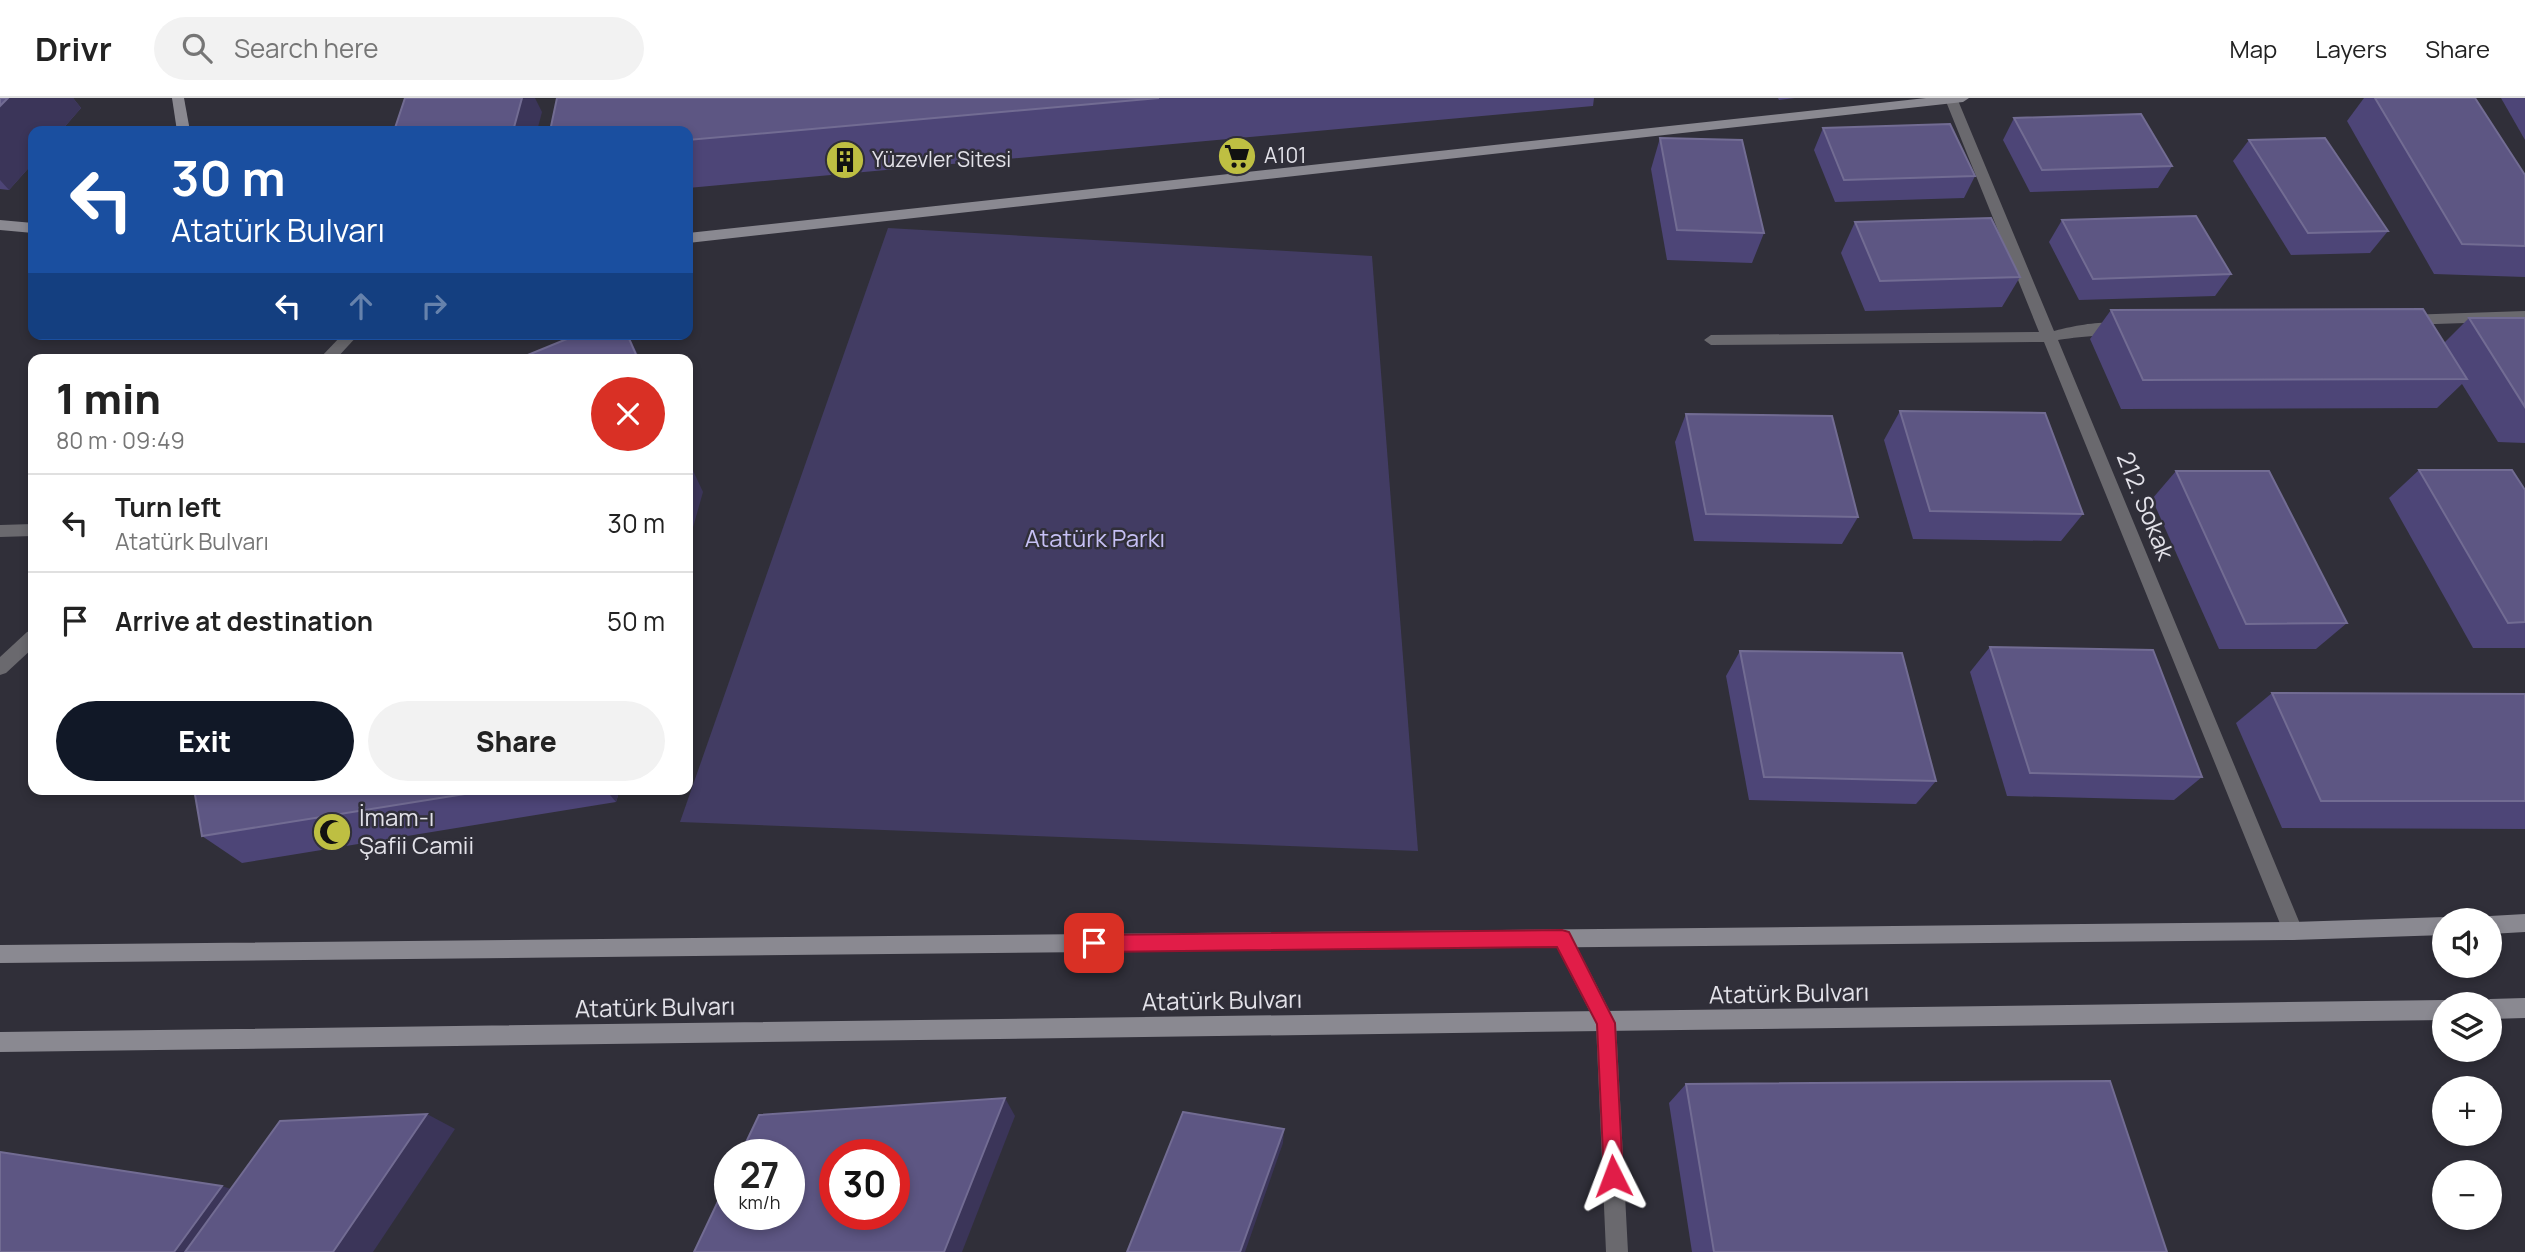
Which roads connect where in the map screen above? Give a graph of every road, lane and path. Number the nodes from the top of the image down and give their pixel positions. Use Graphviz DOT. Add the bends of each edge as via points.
graph roads {
  1 [pos="178,98"];
  2 [pos="1957,99"];
  3 [pos="183,126"];
  4 [pos="0,225"];
  5 [pos="28,228"];
  6 [pos="693,237"];
  7 [pos="2525,316"];
  8 [pos="2387,321"];
  9 [pos="2138,329"];
  10 [pos="2049,337"];
  11 [pos="346,340"];
  12 [pos="1711,340"];
  13 [pos="331,354"];
  14 [pos="28,530"];
  15 [pos="0,531"];
  16 [pos="28,642"];
  17 [pos="0,668"];
  18 [pos="2525,923"];
  19 [pos="2502,924"];
  20 [pos="2432,926"];
  21 [pos="2293,931"];
  22 [pos="1562,938"];
  23 [pos="0,954"];
  24 [pos="2525,1007"];
  25 [pos="2502,1008"];
  26 [pos="2432,1010"];
  27 [pos="1606,1023"];
  28 [pos="0,1042"];
  29 [pos="1617,1252"];
  1 -- 3 [label="main road"];
  2 -- 6 [label="main road"];
  2 -- 10 [label="street, 212. Sokak"];
  4 -- 5 [label="main road"];
  7 -- 8 [label="street"];
  9 -- 10 [label="street" via="2082,330"];
  10 -- 12 [label="street"];
  10 -- 21 [label="street, 212. Sokak"];
  11 -- 13 [label="street"];
  14 -- 15 [label="street"];
  16 -- 17 [label="street"];
  18 -- 19 [label="main road"];
  20 -- 21 [label="main road"];
  21 -- 22 [label="main road"];
  22 -- 23 [label="main road"];
  22 -- 27 [label="street"];
  24 -- 25 [label="main road"];
  26 -- 27 [label="main road, Atatürk Bulvarı"];
  27 -- 28 [label="main road, Atatürk Bulvarı"];
  27 -- 29 [label="street"];
}
